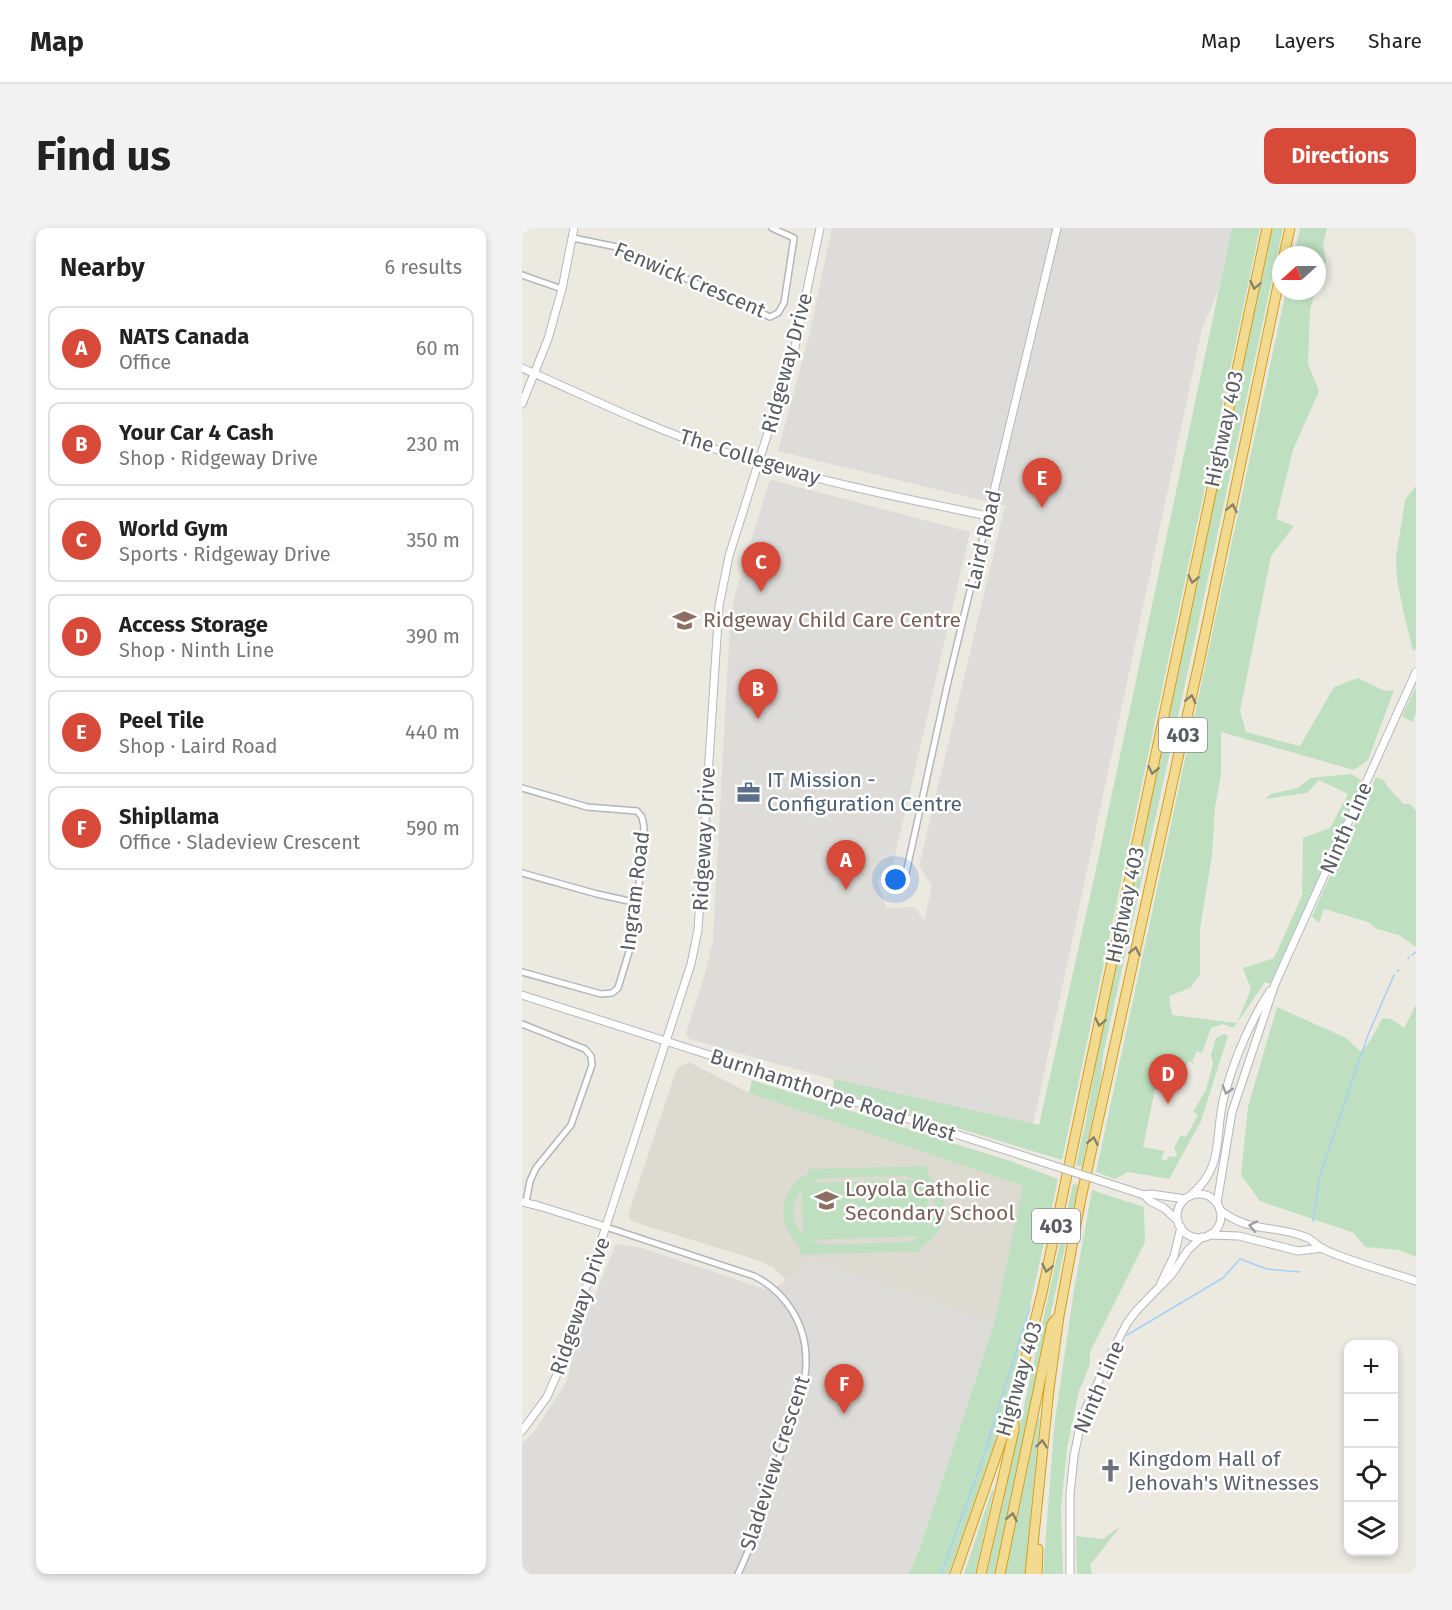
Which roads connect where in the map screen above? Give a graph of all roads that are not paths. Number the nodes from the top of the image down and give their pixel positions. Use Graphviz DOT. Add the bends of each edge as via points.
graph roads {
  1 [pos="574,228"];
  2 [pos="772,228"];
  3 [pos="820,228"];
  4 [pos="1057,228"];
  5 [pos="1267,228"];
  6 [pos="1290,228"];
  7 [pos="573,238"];
  8 [pos="1286,246"];
  9 [pos="522,275"];
  10 [pos="562,290"];
  11 [pos="1275,300"];
  12 [pos="522,368"];
  13 [pos="533,373"];
  14 [pos="522,404"];
  15 [pos="760,462"];
  16 [pos="988,516"];
  17 [pos="1416,672"];
  18 [pos="522,788"];
  19 [pos="522,873"];
  20 [pos="903,887"];
  21 [pos="638,903"];
  22 [pos="522,972"];
  23 [pos="1275,984"];
  24 [pos="522,994"];
  25 [pos="522,1024"];
  26 [pos="667,1041"];
  27 [pos="1144,1195"];
  28 [pos="1188,1197"];
  29 [pos="524,1202"];
  30 [pos="1219,1207"];
  31 [pos="1180,1224"];
  32 [pos="606,1227"];
  33 [pos="1210,1234"];
  34 [pos="1202,1237"];
  35 [pos="1322,1248"];
  36 [pos="1416,1281"];
  37 [pos="1160,1285"];
  38 [pos="1059,1316"];
  39 [pos="1014,1404"];
  40 [pos="522,1431"];
  41 [pos="1036,1502"];
  42 [pos="738,1574"];
  43 [pos="955,1574"];
  44 [pos="981,1574"];
  45 [pos="999,1574"];
  46 [pos="1030,1574"];
  47 [pos="1037,1574"];
  48 [pos="1070,1574"];
  1 -- 7 [label="main road"];
  2 -- 7 [label="street, Fenwick Crescent" via="794,238 784,303 770,317 617,247"];
  3 -- 15 [label="main road, Ridgeway Drive" via="795,347"];
  4 -- 16 [label="main road, Laird Road"];
  5 -- 39 [label="highway, Highway 403 / 403, one-way" via="1042,1293"];
  6 -- 8 [label="highway"];
  7 -- 10 [label="main road"];
  9 -- 10 [label="street"];
  10 -- 13 [label="main road"];
  38 -- 11 [label="highway, Highway 403 / 403, one-way" via="1081,1198"];
  12 -- 13 [label="main road, The Collegeway"];
  13 -- 14 [label="main road"];
  13 -- 15 [label="main road, The Collegeway" via="692,441"];
  15 -- 16 [label="main road, The Collegeway" via="809,477"];
  15 -- 26 [label="main road, Ridgeway Drive" via="729,556 719,606 699,930"];
  16 -- 20 [label="street, Laird Road"];
  17 -- 23 [label="main road, Ninth Line"];
  18 -- 21 [label="street, Ingram Road" via="587,807 637,812 644,826"];
  19 -- 21 [label="street"];
  21 -- 22 [label="street, Ingram Road" via="632,942 618,988 612,993 601,994"];
  23 -- 28 [label="main road, Ninth Line, one-way" via="1256,1014 1224,1095 1211,1172"];
  23 -- 30 [label="main road, Ninth Line" via="1232,1112"];
  24 -- 26 [label="main road, Burnhamthorpe Road West"];
  25 -- 29 [label="street" via="585,1049 591,1056 571,1125 536,1168"];
  26 -- 27 [label="main road, Burnhamthorpe Road West, bridge"];
  26 -- 32 [label="main road, Ridgeway Drive"];
  27 -- 28 [label="main road, Burnhamthorpe Road West"];
  27 -- 31 [label="main road, Burnhamthorpe Road West"];
  28 -- 30 [label="main road" via="1205,1195"];
  28 -- 31 [label="main road" via="1178,1209"];
  29 -- 32 [label="main road"];
  30 -- 33 [label="main road" via="1219,1224"];
  35 -- 30 [label="main road, one-way" via="1308,1239 1245,1225"];
  31 -- 34 [label="main road" via="1190,1235"];
  31 -- 37 [label="main road, Ninth Line" via="1174,1256"];
  32 -- 40 [label="main road, Ridgeway Drive" via="558,1374"];
  32 -- 42 [label="street, Sladeview Crescent" via="764,1281 783,1298 800,1327 806,1360 804,1380"];
  33 -- 34 [label="main road"];
  33 -- 35 [label="main road" via="1239,1236 1298,1251"];
  34 -- 37 [label="main road, Ninth Line"];
  35 -- 36 [label="main road"];
  37 -- 48 [label="main road, Ninth Line" via="1127,1323 1082,1418 1070,1494"];
  41 -- 38 [label="highway, Highway 403 / 403, one-way"];
  45 -- 38 [label="highway, one-way" via="1052,1324"];
  39 -- 43 [label="highway, Highway 403 / 403"];
  39 -- 44 [label="highway" via="1014,1430"];
  41 -- 46 [label="highway, Highway 403 / 403"];
  41 -- 47 [label="highway"];
}
